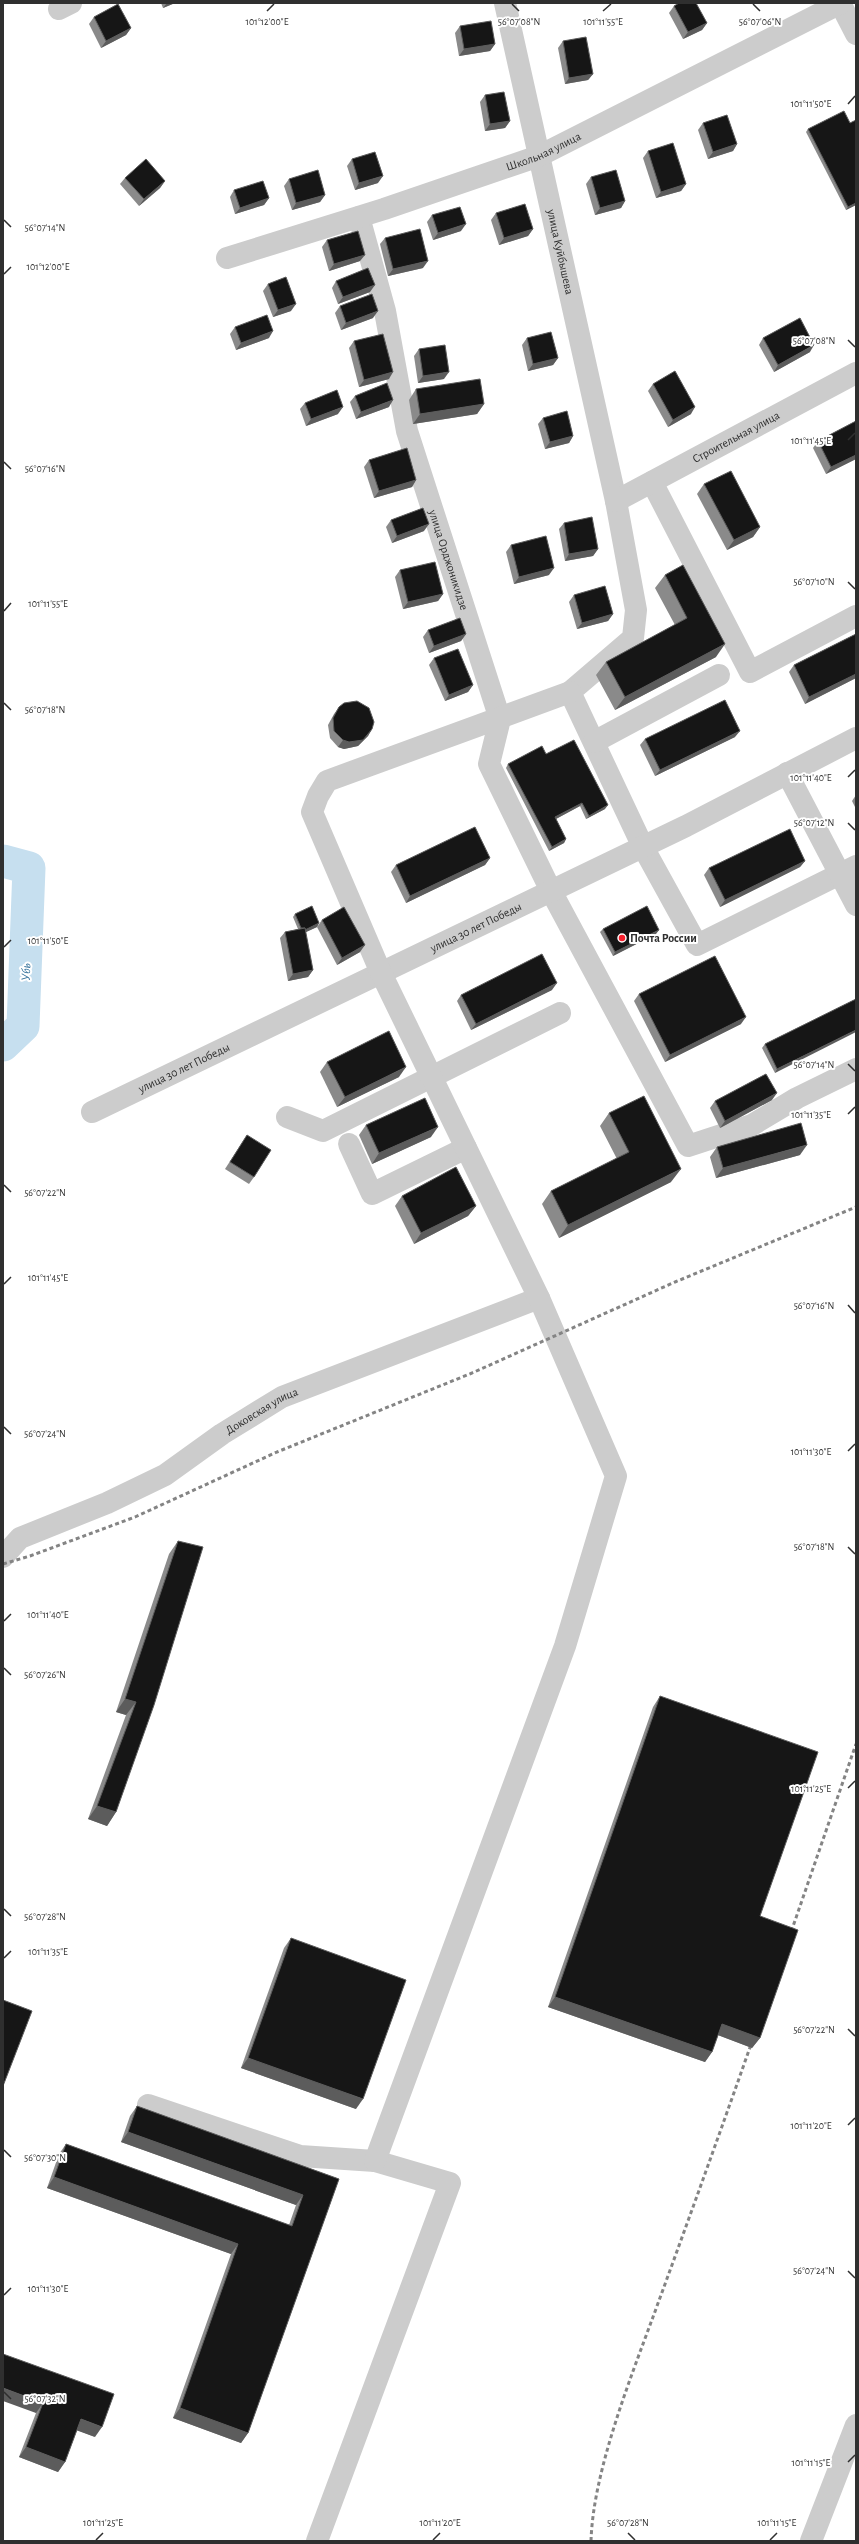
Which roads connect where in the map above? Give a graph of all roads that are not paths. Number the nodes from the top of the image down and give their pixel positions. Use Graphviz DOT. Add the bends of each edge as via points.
graph roads {
  1 [pos="505,3"];
  2 [pos="840,3"];
  3 [pos="856,34"];
  4 [pos="539,156"];
  5 [pos="359,217"];
  6 [pos="227,258"];
  7 [pos="856,373"];
  8 [pos="652,482"];
  9 [pos="616,501"];
  10 [pos="856,616"];
  11 [pos="719,675"];
  12 [pos="570,692"];
  13 [pos="500,719"];
  14 [pos="856,738"];
  15 [pos="594,742"];
  16 [pos="787,773"];
  17 [pos="643,847"];
  18 [pos="848,870"];
  19 [pos="551,891"];
  20 [pos="856,905"];
  21 [pos="381,973"];
  22 [pos="560,1014"];
  23 [pos="856,1069"];
  24 [pos="431,1076"];
  25 [pos="92,1112"];
  26 [pos="287,1117"];
  27 [pos="349,1144"];
  28 [pos="466,1148"];
  29 [pos="539,1298"];
  30 [pos="3,1557"];
  31 [pos="148,2105"];
  32 [pos="375,2161"];
  33 [pos="856,2425"];
  34 [pos="317,2541"];
  35 [pos="811,2541"];
  1 -- 4 [label="street, улица Куйбышева"];
  2 -- 3 [label="street"];
  2 -- 4 [label="street, Школьная улица"];
  4 -- 5 [label="street, Школьная улица"];
  4 -- 9 [label="street, улица Куйбышева"];
  5 -- 6 [label="street, Школьная улица"];
  5 -- 13 [label="street, улица Орджоникидзе" via="385,311 407,431"];
  7 -- 8 [label="street, Строительная улица"];
  8 -- 9 [label="street, Строительная улица"];
  8 -- 10 [label="street" via="750,672"];
  9 -- 12 [label="street, улица Куйбышева" via="636,610 634,638"];
  11 -- 15 [label="street"];
  12 -- 13 [label="street, улица Куйбышева"];
  12 -- 15 [label="street"];
  13 -- 19 [label="street" via="489,764"];
  13 -- 21 [label="street, улица Куйбышева" via="328,781 318,796 312,812"];
  14 -- 16 [label="street, улица 30 лет Победы"];
  15 -- 17 [label="street"];
  16 -- 17 [label="street, улица 30 лет Победы"];
  16 -- 18 [label="street"];
  17 -- 18 [label="street" via="697,945"];
  17 -- 19 [label="street, улица 30 лет Победы"];
  18 -- 20 [label="street"];
  19 -- 21 [label="street, улица 30 лет Победы"];
  19 -- 23 [label="street" via="688,1146 752,1125 797,1098"];
  21 -- 24 [label="street, улица Куйбышева"];
  21 -- 25 [label="street, улица 30 лет Победы"];
  22 -- 24 [label="street"];
  24 -- 26 [label="street" via="323,1131"];
  24 -- 28 [label="street, улица Куйбышева"];
  27 -- 28 [label="street" via="372,1194"];
  28 -- 29 [label="street, улица Куйбышева"];
  29 -- 30 [label="street, Доковская улица" via="282,1397 222,1434 165,1475 107,1503 20,1538"];
  29 -- 32 [label="street, улица Куйбышева" via="616,1476 565,1646"];
  31 -- 32 [label="street" via="300,2156"];
  32 -- 34 [label="street" via="450,2183"];
  33 -- 35 [label="street"];
}
